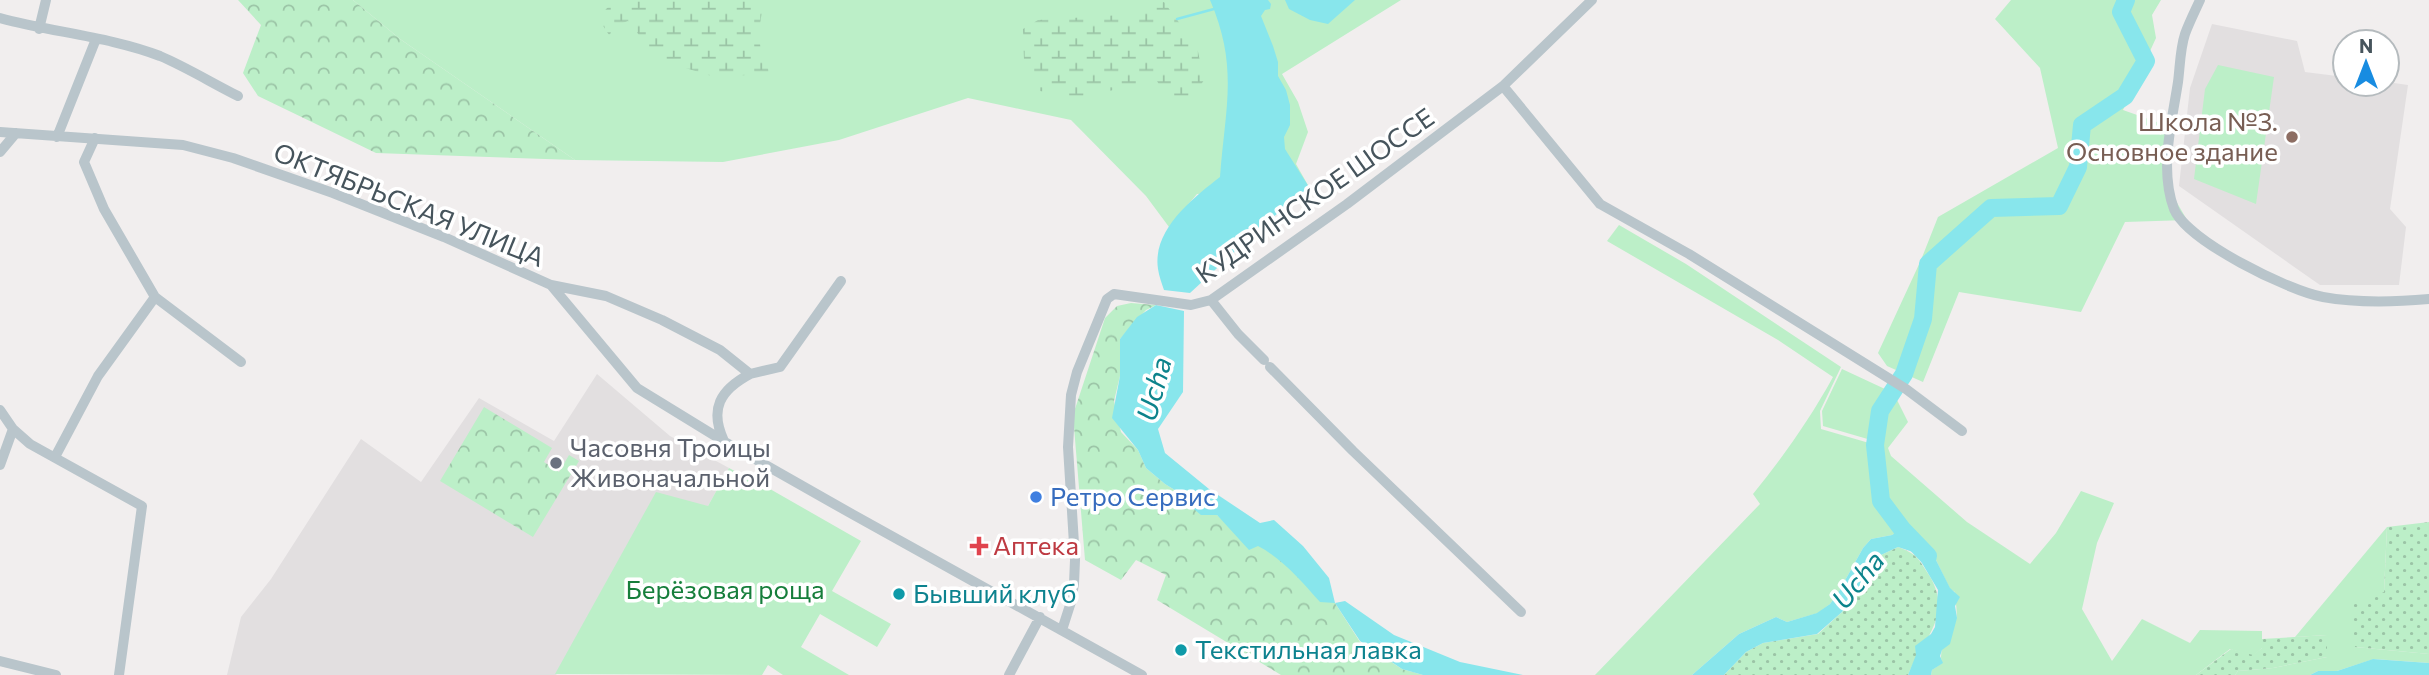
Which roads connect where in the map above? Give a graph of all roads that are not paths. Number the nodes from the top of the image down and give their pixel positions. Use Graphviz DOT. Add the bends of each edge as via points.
graph roads {
  1 [pos="46,0"];
  2 [pos="1592,0"];
  3 [pos="2200,0"];
  4 [pos="0,18"];
  5 [pos="39,29"];
  6 [pos="96,39"];
  7 [pos="1503,86"];
  8 [pos="238,96"];
  9 [pos="0,132"];
  10 [pos="16,133"];
  11 [pos="57,137"];
  12 [pos="94,138"];
  13 [pos="0,152"];
  14 [pos="841,281"];
  15 [pos="551,285"];
  16 [pos="155,297"];
  17 [pos="2429,299"];
  18 [pos="1211,300"];
  19 [pos="241,362"];
  20 [pos="750,374"];
  21 [pos="0,410"];
  22 [pos="13,429"];
  23 [pos="1962,431"];
  24 [pos="725,442"];
  25 [pos="55,457"];
  26 [pos="0,465"];
  27 [pos="1521,612"];
  28 [pos="1040,617"];
  29 [pos="1062,630"];
  30 [pos="0,661"];
  31 [pos="56,675"];
  32 [pos="119,675"];
  33 [pos="1009,675"];
  34 [pos="1142,675"];
  1 -- 5 [label="street"];
  2 -- 7 [label="street, КУДРИНСКОЕ ШОССЕ"];
  3 -- 17 [label="street" via="2185,36 2168,159 2175,211 2188,228 2284,284 2321,297"];
  4 -- 5 [label="street"];
  5 -- 6 [label="street"];
  6 -- 8 [label="street" via="159,56"];
  6 -- 11 [label="street"];
  7 -- 18 [label="street, КУДРИНСКОЕ ШОССЕ"];
  7 -- 23 [label="street" via="1600,204 1895,382"];
  9 -- 10 [label="street, ОКТЯБРЬСКАЯ УЛИЦА"];
  10 -- 11 [label="street, ОКТЯБРЬСКАЯ УЛИЦА"];
  10 -- 13 [label="street"];
  11 -- 12 [label="street, ОКТЯБРЬСКАЯ УЛИЦА"];
  12 -- 15 [label="street, ОКТЯБРЬСКАЯ УЛИЦА" via="183,145 233,158 444,237"];
  12 -- 16 [label="street" via="84,162 104,209"];
  14 -- 20 [label="street" via="780,368"];
  15 -- 20 [label="street" via="606,296 662,320 720,351"];
  15 -- 24 [label="street, ОКТЯБРЬСКАЯ УЛИЦА" via="637,388"];
  16 -- 19 [label="street"];
  16 -- 25 [label="street" via="98,376"];
  18 -- 27 [label="street" via="1238,334 1363,461"];
  18 -- 29 [label="street, КУДРИНСКОЕ ШОССЕ" via="1191,306 1114,294 1107,299 1071,395 1068,447 1075,560 1071,602"];
  20 -- 24 [label="street" via="722,396 718,426"];
  21 -- 22 [label="street"];
  22 -- 25 [label="street"];
  22 -- 26 [label="street"];
  24 -- 28 [label="street, ОКТЯБРЬСКАЯ УЛИЦА"];
  25 -- 32 [label="street" via="142,506"];
  28 -- 29 [label="street, ОКТЯБРЬСКАЯ УЛИЦА"];
  28 -- 33 [label="street"];
  29 -- 34 [label="street, ОКТЯБРЬСКАЯ УЛИЦА"];
  30 -- 31 [label="street"];
}
